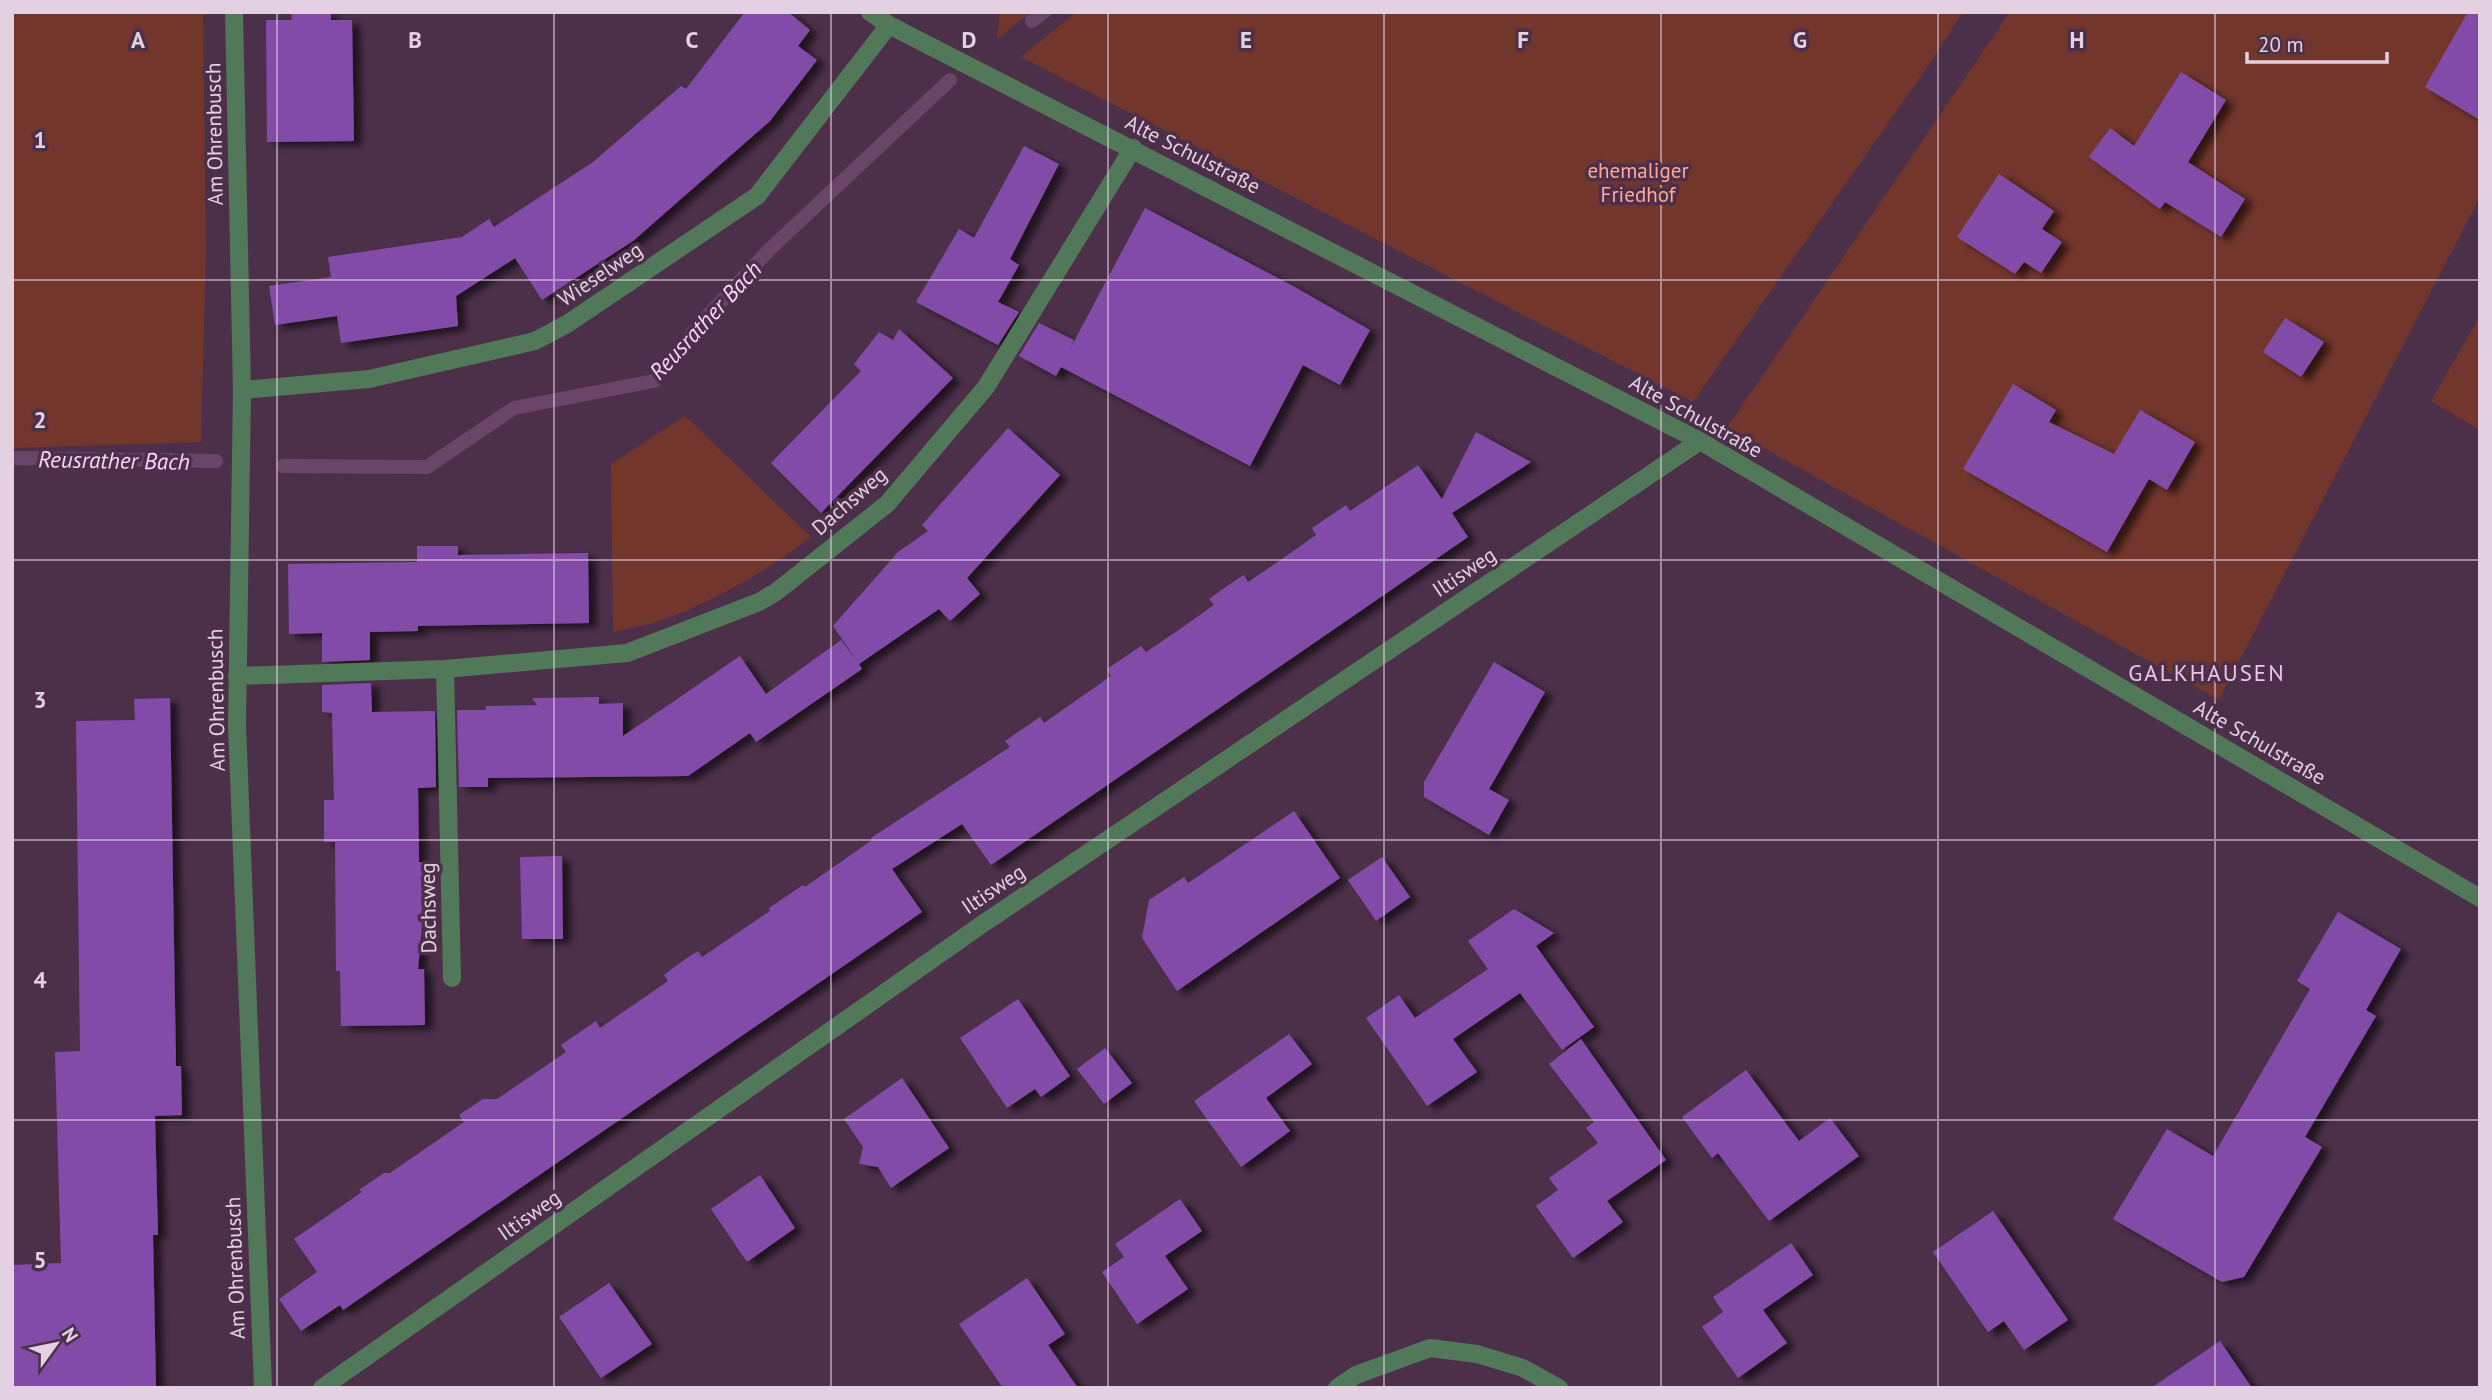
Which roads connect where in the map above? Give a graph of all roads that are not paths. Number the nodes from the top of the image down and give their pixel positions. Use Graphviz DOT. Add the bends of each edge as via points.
graph roads {
  1 [pos="234,12"];
  2 [pos="870,12"];
  3 [pos="889,24"];
  4 [pos="1133,149"];
  5 [pos="242,390"];
  6 [pos="1699,441"];
  7 [pos="445,669"];
  8 [pos="237,676"];
  9 [pos="2480,898"];
  10 [pos="452,978"];
  11 [pos="263,1388"];
  12 [pos="322,1388"];
  13 [pos="1337,1388"];
  14 [pos="1559,1388"];
  1 -- 5 [label="street, Am Ohrenbusch"];
  2 -- 3 [label="street, Alte Schulstraße"];
  3 -- 4 [label="street, Alte Schulstraße"];
  3 -- 5 [label="street, Wieselweg" via="757,196 568,324 535,341 369,379"];
  4 -- 6 [label="street, Alte Schulstraße"];
  4 -- 7 [label="street, Dachsweg" via="986,387 887,504 776,592 627,653"];
  5 -- 8 [label="street, Am Ohrenbusch"];
  6 -- 9 [label="street, Alte Schulstraße"];
  6 -- 12 [label="street, Iltisweg" via="981,925"];
  7 -- 8 [label="street, Dachsweg"];
  7 -- 10 [label="street, Dachsweg"];
  8 -- 11 [label="street, Am Ohrenbusch"];
  13 -- 14 [label="street" via="1356,1375 1430,1348 1477,1354 1523,1368"];
}
